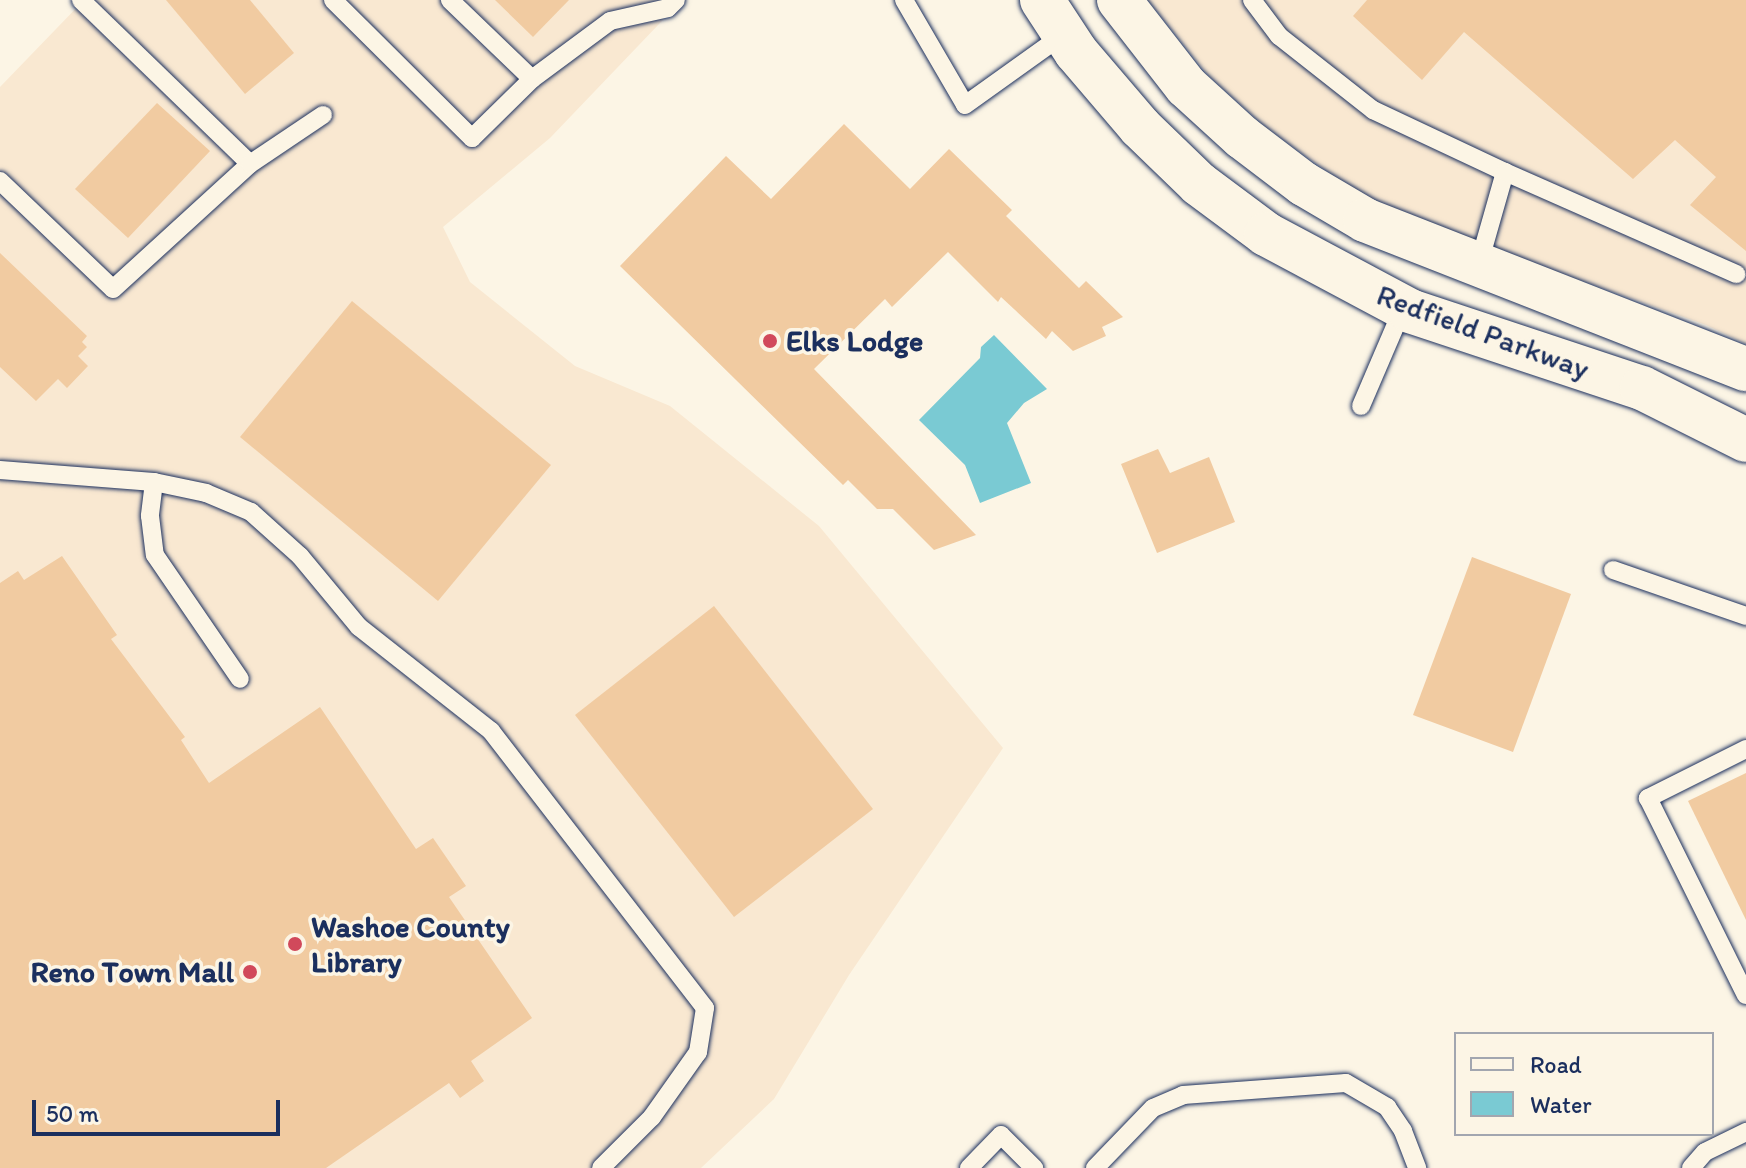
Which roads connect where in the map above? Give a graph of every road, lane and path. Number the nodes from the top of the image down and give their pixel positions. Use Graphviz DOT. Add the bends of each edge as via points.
graph roads {
  1 [pos="81,0"];
  2 [pos="333,0"];
  3 [pos="450,0"];
  4 [pos="676,0"];
  5 [pos="904,0"];
  6 [pos="1119,0"];
  7 [pos="1252,0"];
  8 [pos="1063,11"];
  9 [pos="532,79"];
  10 [pos="323,115"];
  11 [pos="250,164"];
  12 [pos="1505,172"];
  13 [pos="0,181"];
  14 [pos="1478,267"];
  15 [pos="1736,274"];
  16 [pos="1403,308"];
  17 [pos="1746,369"];
  18 [pos="1361,406"];
  19 [pos="1746,440"];
  20 [pos="0,470"];
  21 [pos="154,482"];
  22 [pos="1613,570"];
  23 [pos="1746,616"];
  24 [pos="240,679"];
  25 [pos="1746,749"];
  26 [pos="1746,995"];
  27 [pos="1746,1132"];
  28 [pos="601,1168"];
  29 [pos="969,1168"];
  30 [pos="1034,1168"];
  31 [pos="1095,1168"];
  32 [pos="1417,1168"];
  33 [pos="1691,1168"];
  1 -- 11 [label="lane"];
  2 -- 9 [label="lane" via="472,138"];
  3 -- 9 [label="lane"];
  4 -- 9 [label="lane" via="668,8 610,21"];
  5 -- 8 [label="lane" via="965,105"];
  6 -- 14 [label="street, Redfield Parkway" via="1186,86 1304,184 1365,220"];
  7 -- 12 [label="lane" via="1279,36 1373,110"];
  8 -- 16 [label="street, Redfield Parkway" via="1140,127 1199,184 1266,234"];
  10 -- 11 [label="lane"];
  11 -- 13 [label="lane" via="113,289"];
  12 -- 14 [label="lane"];
  12 -- 15 [label="lane"];
  14 -- 17 [label="street, Redfield Parkway"];
  16 -- 18 [label="lane"];
  16 -- 19 [label="street, Redfield Parkway" via="1642,388"];
  20 -- 21 [label="lane"];
  21 -- 24 [label="lane" via="150,516 155,555"];
  21 -- 28 [label="lane" via="206,493 251,512 300,556 359,627 491,731 705,1008 698,1052 652,1117"];
  22 -- 23 [label="lane"];
  25 -- 26 [label="lane" via="1648,798"];
  27 -- 33 [label="lane" via="1705,1152"];
  29 -- 30 [label="lane" via="1001,1135"];
  31 -- 32 [label="lane" via="1153,1108 1183,1095 1346,1083 1387,1107"];
}
